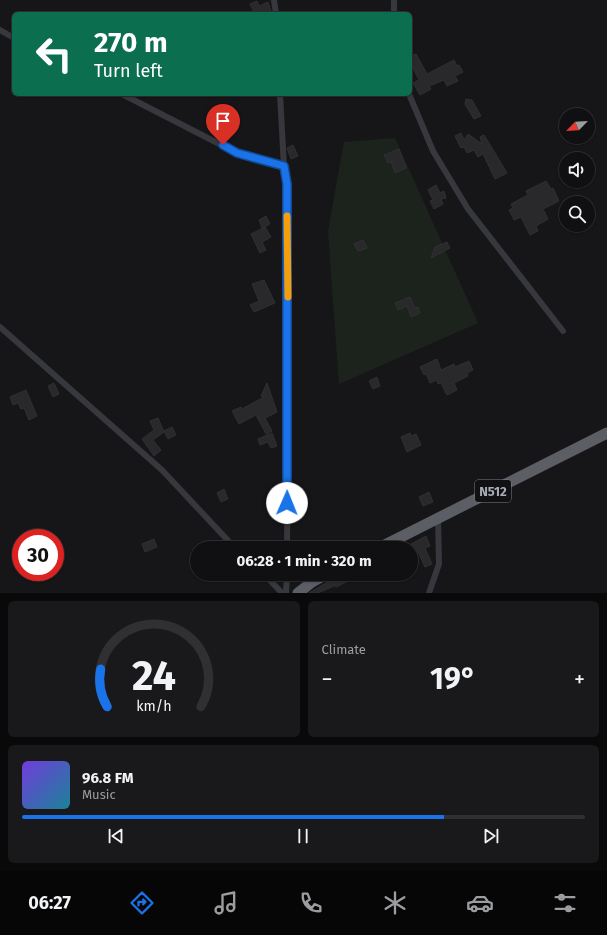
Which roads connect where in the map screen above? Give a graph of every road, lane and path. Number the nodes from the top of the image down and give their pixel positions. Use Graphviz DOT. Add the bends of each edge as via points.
graph roads {
  1 [pos="274,0"];
  2 [pos="394,0"];
  3 [pos="276,12"];
  4 [pos="394,12"];
  5 [pos="0,30"];
  6 [pos="12,37"];
  7 [pos="126,96"];
  8 [pos="280,96"];
  9 [pos="410,96"];
  10 [pos="284,166"];
  11 [pos="0,327"];
  12 [pos="563,331"];
  13 [pos="607,433"];
  14 [pos="438,518"];
  15 [pos="228,541"];
  16 [pos="287,541"];
  17 [pos="393,541"];
  18 [pos="271,581"];
  19 [pos="287,581"];
  20 [pos="314,581"];
  21 [pos="282,593"];
  22 [pos="286,593"];
  23 [pos="298,593"];
  24 [pos="428,593"];
  1 -- 3 [label="street"];
  2 -- 4 [label="street"];
  5 -- 6 [label="street"];
  7 -- 10 [label="street" via="237,153"];
  8 -- 10 [label="street"];
  9 -- 12 [label="street" via="433,151 468,209"];
  10 -- 16 [label="street" via="287,192"];
  11 -- 15 [label="street" via="162,470"];
  13 -- 14 [label="highway, N512"];
  14 -- 17 [label="highway, N512"];
  14 -- 24 [label="street" via="439,564"];
  18 -- 21 [label="street"];
  19 -- 22 [label="street"];
  20 -- 23 [label="highway"];
}
